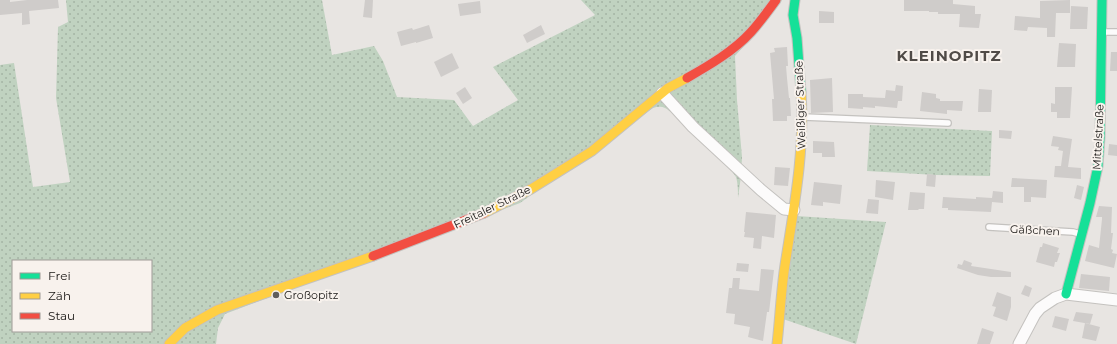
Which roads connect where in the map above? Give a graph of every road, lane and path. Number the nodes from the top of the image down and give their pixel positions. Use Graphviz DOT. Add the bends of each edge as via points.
graph roads {
  1 [pos="776,0"];
  2 [pos="795,0"];
  3 [pos="1102,0"];
  4 [pos="1102,32"];
  5 [pos="1117,32"];
  6 [pos="662,93"];
  7 [pos="802,117"];
  8 [pos="948,123"];
  9 [pos="794,210"];
  10 [pos="989,227"];
  11 [pos="1081,235"];
  12 [pos="1066,294"];
  13 [pos="1117,300"];
  14 [pos="170,344"];
  15 [pos="776,344"];
  16 [pos="1019,344"];
  1 -- 6 [label="street, Freitaler Straße" via="739,43"];
  2 -- 7 [label="street, Weißiger Straße" via="793,14"];
  3 -- 4 [label="street, Mittelstraße"];
  4 -- 5 [label="lane"];
  4 -- 11 [label="street, Mittelstraße" via="1098,166"];
  6 -- 9 [label="street" via="693,127 761,190 784,209"];
  6 -- 14 [label="street, Freitaler Straße" via="592,151 500,206 391,250 217,310 178,332"];
  7 -- 8 [label="lane"];
  7 -- 9 [label="street, Weißiger Straße" via="801,159"];
  9 -- 15 [label="street, Weißiger Straße"];
  10 -- 11 [label="lane, Gäßchen" via="1073,232"];
  11 -- 12 [label="street, Mittelstraße"];
  12 -- 13 [label="street"];
  12 -- 16 [label="street" via="1040,308"];
}
